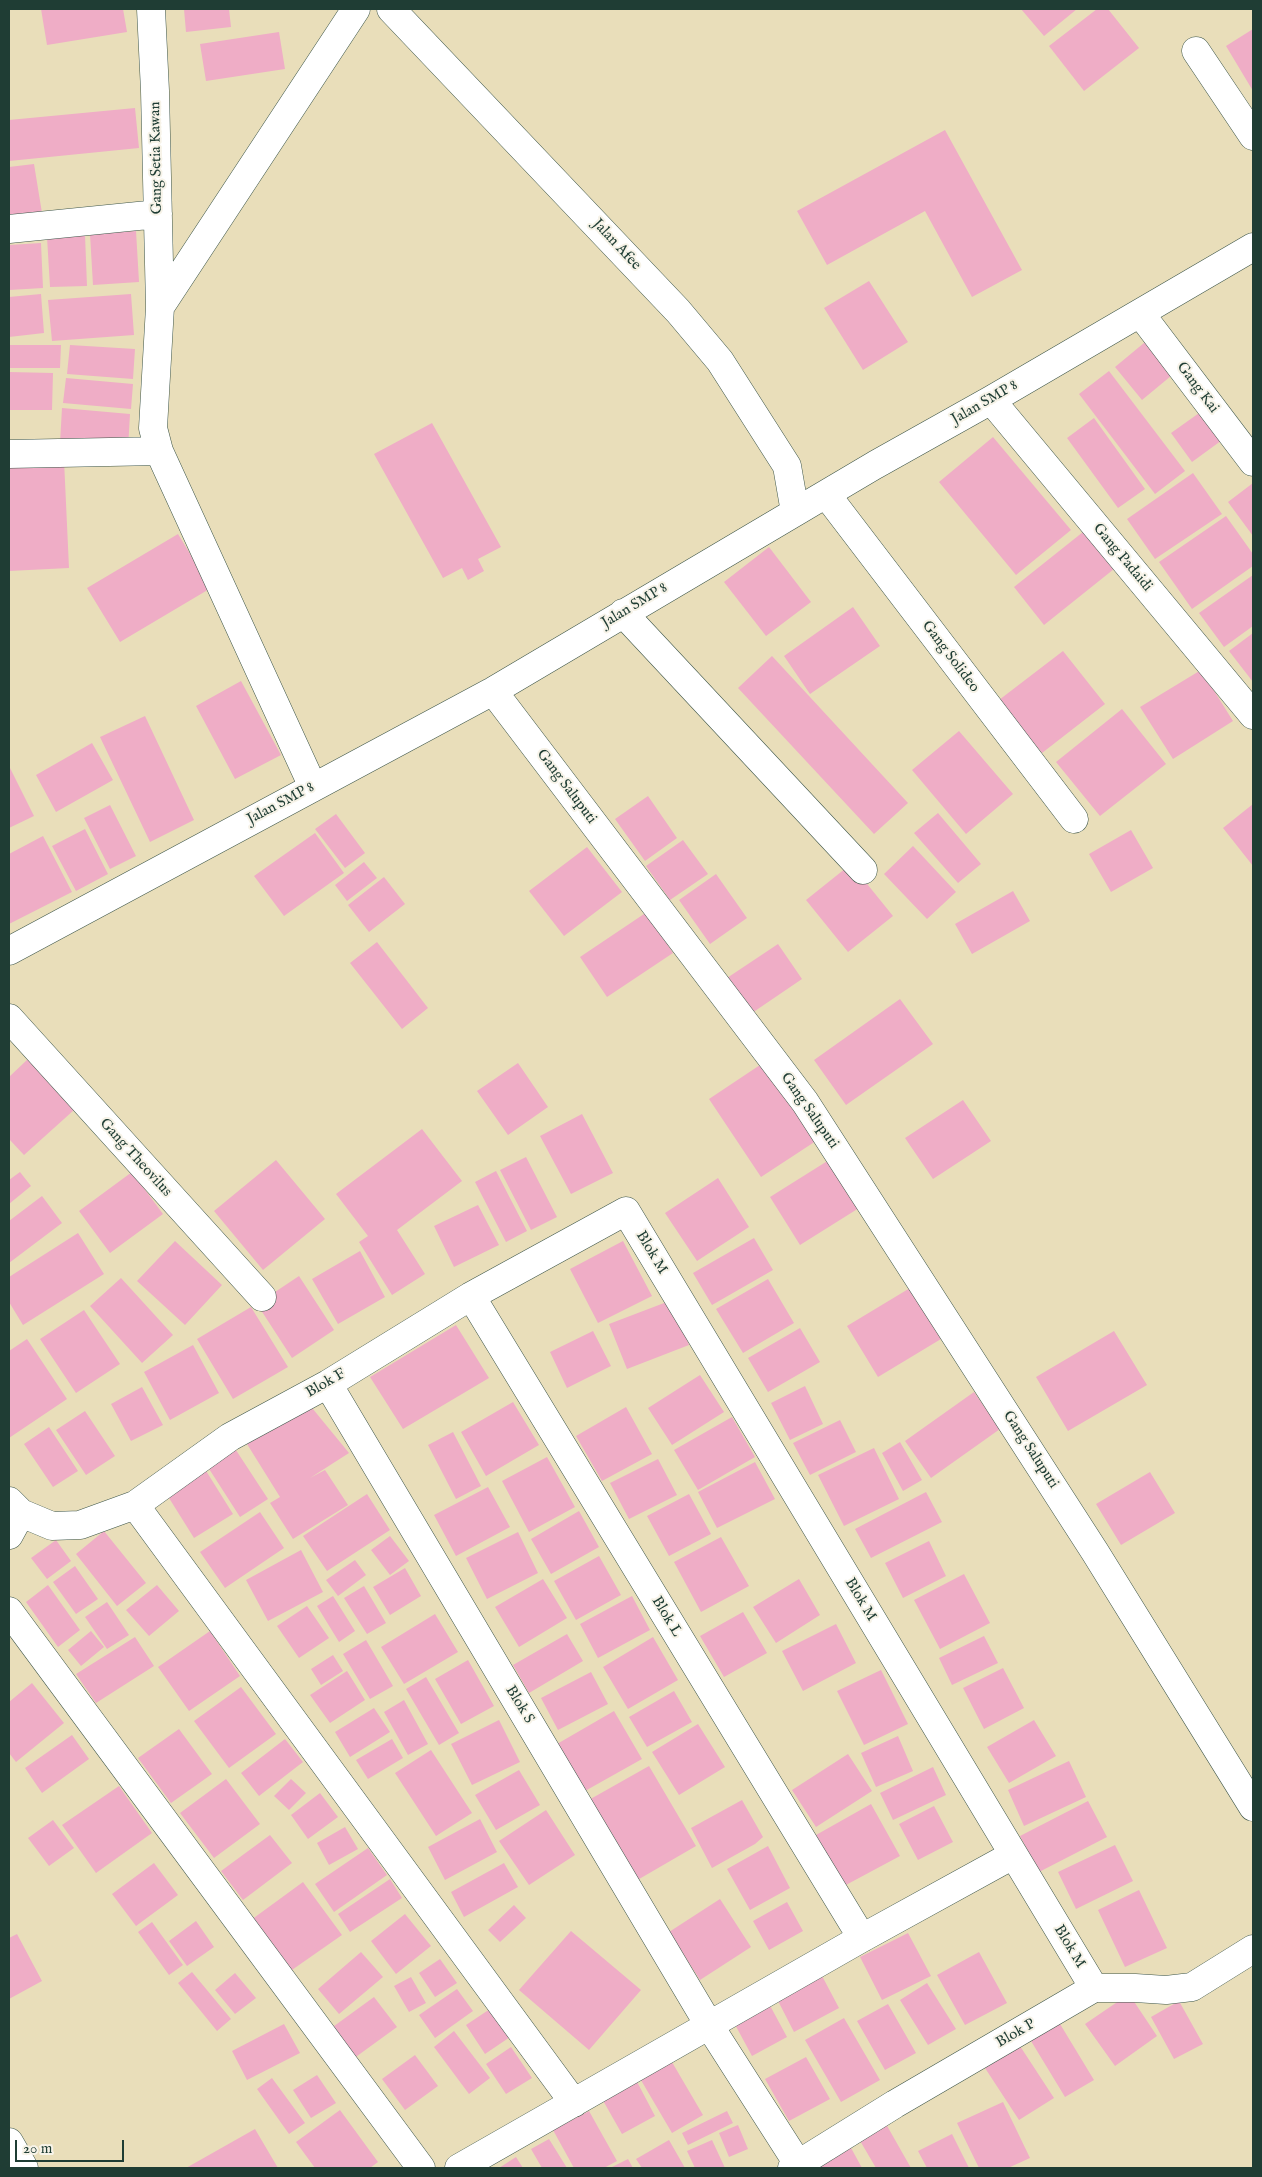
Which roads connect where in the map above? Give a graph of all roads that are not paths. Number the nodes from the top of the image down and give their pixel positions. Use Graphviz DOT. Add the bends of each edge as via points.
graph roads {
  1 [pos="151,9"];
  2 [pos="356,9"];
  3 [pos="391,9"];
  4 [pos="1196,51"];
  5 [pos="1253,136"];
  6 [pos="158,214"];
  7 [pos="9,228"];
  8 [pos="1253,247"];
  9 [pos="160,307"];
  10 [pos="1140,313"];
  11 [pos="992,400"];
  12 [pos="159,450"];
  13 [pos="9,454"];
  14 [pos="1253,462"];
  15 [pos="826,494"];
  16 [pos="795,512"];
  17 [pos="623,614"];
  18 [pos="493,691"];
  19 [pos="1253,715"];
  20 [pos="312,787"];
  21 [pos="1074,819"];
  22 [pos="862,870"];
  23 [pos="9,952"];
  24 [pos="9,1018"];
  25 [pos="626,1211"];
  26 [pos="471,1296"];
  27 [pos="262,1297"];
  28 [pos="328,1384"];
  29 [pos="135,1505"];
  30 [pos="13,1516"];
  31 [pos="9,1611"];
  32 [pos="1253,1807"];
  33 [pos="1013,1854"];
  34 [pos="862,1938"];
  35 [pos="1253,1949"];
  36 [pos="1094,1988"];
  37 [pos="709,2025"];
  38 [pos="574,2103"];
  39 [pos="9,2142"];
  40 [pos="795,2166"];
  41 [pos="24,2168"];
  42 [pos="421,2168"];
  43 [pos="459,2168"];
  1 -- 6 [label="street, Gang Setia Kawan"];
  2 -- 9 [label="street"];
  3 -- 16 [label="street, Jalan Afee" via="678,311 720,361 787,466"];
  4 -- 5 [label="street"];
  6 -- 7 [label="street"];
  6 -- 9 [label="street, Gang Setia Kawan"];
  8 -- 10 [label="street, Jalan SMP 8"];
  9 -- 12 [label="street, Gang Setia Kawan" via="153,428"];
  10 -- 11 [label="street, Jalan SMP 8"];
  10 -- 14 [label="street, Gang Kai"];
  11 -- 15 [label="street, Jalan SMP 8"];
  11 -- 19 [label="street, Gang Padaidi"];
  12 -- 13 [label="street"];
  12 -- 20 [label="street, Gang Setia Kawan"];
  15 -- 16 [label="street, Jalan SMP 8"];
  15 -- 21 [label="street, Gang Solideo"];
  16 -- 17 [label="street, Jalan SMP 8"];
  17 -- 18 [label="street, Jalan SMP 8"];
  17 -- 22 [label="street"];
  18 -- 20 [label="street, Jalan SMP 8"];
  18 -- 32 [label="street, Gang Saluputi" via="806,1102 1096,1552"];
  20 -- 23 [label="street, Jalan SMP 8"];
  24 -- 27 [label="street, Gang Theovilus"];
  25 -- 26 [label="street, Blok F"];
  25 -- 33 [label="street, Blok M"];
  26 -- 28 [label="street, Blok F"];
  26 -- 34 [label="street, Blok L"];
  28 -- 29 [label="street, Blok F" via="230,1437"];
  28 -- 37 [label="street, Blok S"];
  29 -- 30 [label="street, Blok F" via="80,1525 52,1526"];
  29 -- 38 [label="street"];
  31 -- 42 [label="street"];
  33 -- 34 [label="street"];
  33 -- 36 [label="street, Blok M"];
  34 -- 37 [label="street"];
  35 -- 36 [label="street" via="1192,1987 1166,1990"];
  36 -- 40 [label="street, Blok P"];
  37 -- 38 [label="street"];
  37 -- 40 [label="street, Blok S"];
  38 -- 43 [label="street"];
  39 -- 41 [label="street"];
}
